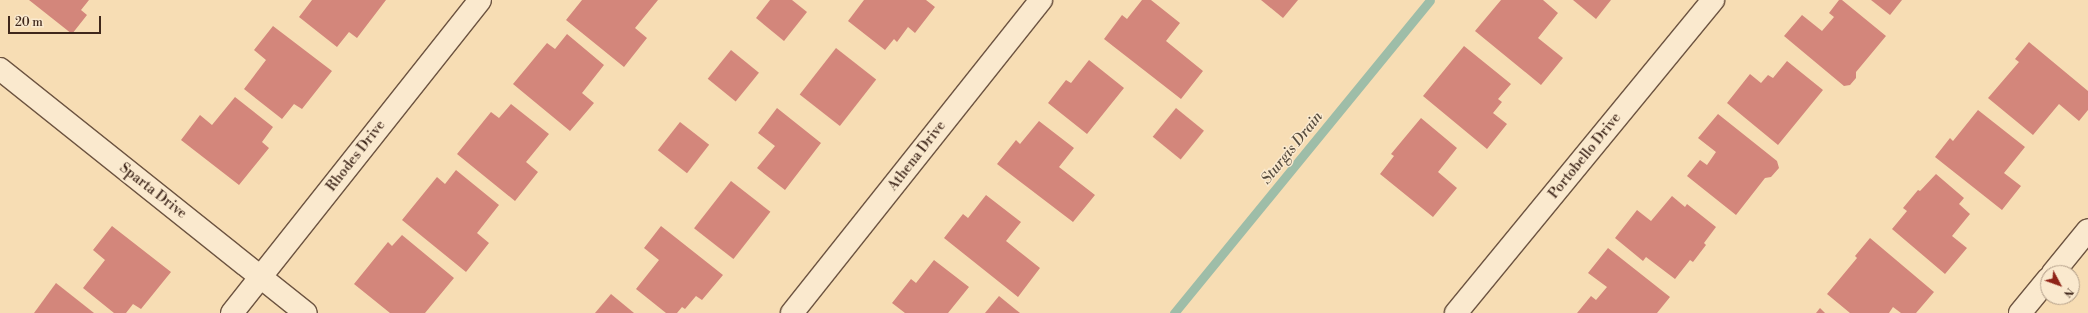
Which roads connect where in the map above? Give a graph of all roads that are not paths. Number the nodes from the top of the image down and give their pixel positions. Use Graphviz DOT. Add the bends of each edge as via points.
graph roads {
  1 [pos="480,0"];
  2 [pos="1041,0"];
  3 [pos="1713,0"];
  4 [pos="0,69"];
  5 [pos="2088,230"];
  6 [pos="2060,265"];
  7 [pos="260,276"];
  8 [pos="2040,289"];
  9 [pos="232,313"];
  10 [pos="306,313"];
  11 [pos="792,313"];
  12 [pos="1456,313"];
  13 [pos="2020,313"];
  1 -- 7 [label="street, Rhodes Drive"];
  2 -- 11 [label="street, Athena Drive"];
  3 -- 12 [label="street, Portobello Drive"];
  4 -- 7 [label="street, Sparta Drive"];
  5 -- 6 [label="street"];
  7 -- 9 [label="street, Rhodes Drive"];
  7 -- 10 [label="street, Sparta Drive"];
  8 -- 13 [label="street"];
}
